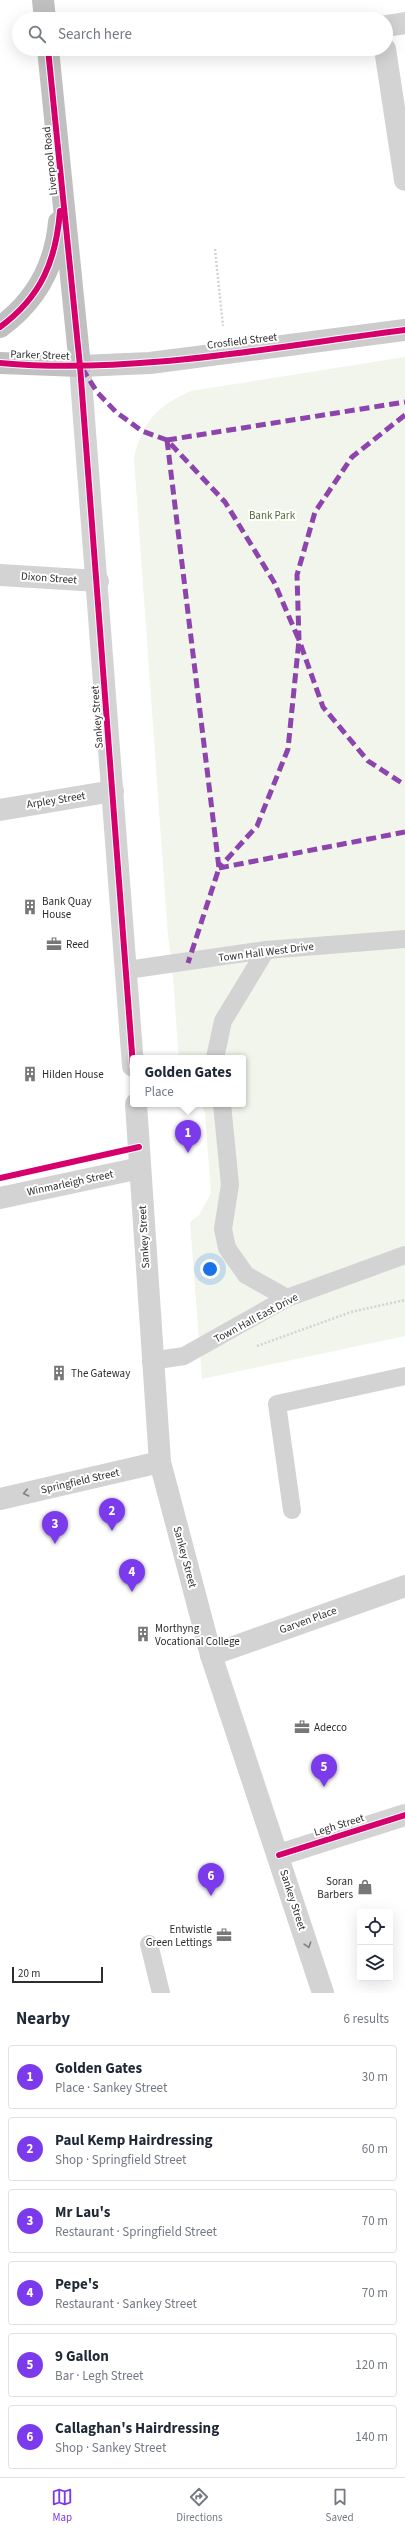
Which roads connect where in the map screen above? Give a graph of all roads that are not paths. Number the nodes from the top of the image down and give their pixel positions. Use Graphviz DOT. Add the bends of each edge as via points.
graph roads {
  1 [pos="43,0"];
  2 [pos="44,12"];
  3 [pos="405,23"];
  4 [pos="393,25"];
  5 [pos="49,56"];
  6 [pos="386,56"];
  7 [pos="405,180"];
  8 [pos="62,187"];
  9 [pos="0,327"];
  10 [pos="405,330"];
  11 [pos="0,363"];
  12 [pos="80,366"];
  13 [pos="0,575"];
  14 [pos="98,581"];
  15 [pos="113,791"];
  16 [pos="0,810"];
  17 [pos="405,939"];
  18 [pos="266,950"];
  19 [pos="127,970"];
  20 [pos="132,1055"];
  21 [pos="216,1055"];
  22 [pos="136,1107"];
  23 [pos="222,1107"];
  24 [pos="140,1168"];
  25 [pos="0,1198"];
  26 [pos="405,1255"];
  27 [pos="286,1298"];
  28 [pos="151,1361"];
  29 [pos="405,1376"];
  30 [pos="160,1462"];
  31 [pos="0,1499"];
  32 [pos="292,1510"];
  33 [pos="405,1586"];
  34 [pos="211,1655"];
  35 [pos="405,1815"];
  36 [pos="279,1855"];
  37 [pos="149,1944"];
  38 [pos="161,1993"];
  39 [pos="323,1993"];
  1 -- 2 [label="highway"];
  3 -- 4 [label="street"];
  5 -- 8 [label="highway, Liverpool Road"];
  6 -- 7 [label="street"];
  8 -- 9 [label="highway" via="59,229 51,262 39,290"];
  8 -- 12 [label="highway, Liverpool Road"];
  10 -- 12 [label="street, Crosfield Street" via="150,363"];
  11 -- 12 [label="highway, Parker Street"];
  12 -- 14 [label="street, Sankey Street"];
  13 -- 14 [label="street, Dixon Street"];
  14 -- 15 [label="street, Sankey Street"];
  15 -- 16 [label="street, Arpley Street"];
  15 -- 19 [label="street, Sankey Street"];
  17 -- 18 [label="lane, Town Hall West Drive"];
  18 -- 19 [label="lane, Town Hall West Drive"];
  18 -- 21 [label="lane" via="223,1021"];
  19 -- 20 [label="street, Sankey Street"];
  22 -- 24 [label="street, Sankey Street"];
  23 -- 27 [label="lane" via="230,1185 223,1229 227,1248 246,1275"];
  24 -- 25 [label="street, Winmarleigh Street"];
  24 -- 28 [label="street, Sankey Street"];
  26 -- 27 [label="lane, Town Hall East Drive"];
  27 -- 28 [label="lane, Town Hall East Drive" via="184,1356"];
  28 -- 30 [label="street, Sankey Street"];
  29 -- 32 [label="lane" via="277,1404"];
  30 -- 31 [label="street, Springfield Street, one-way"];
  30 -- 34 [label="street, Sankey Street"];
  33 -- 34 [label="street, Garven Place"];
  34 -- 36 [label="street, Sankey Street"];
  35 -- 36 [label="street, Legh Street"];
  36 -- 39 [label="street, Sankey Street, one-way"];
  37 -- 38 [label="lane"];
}
